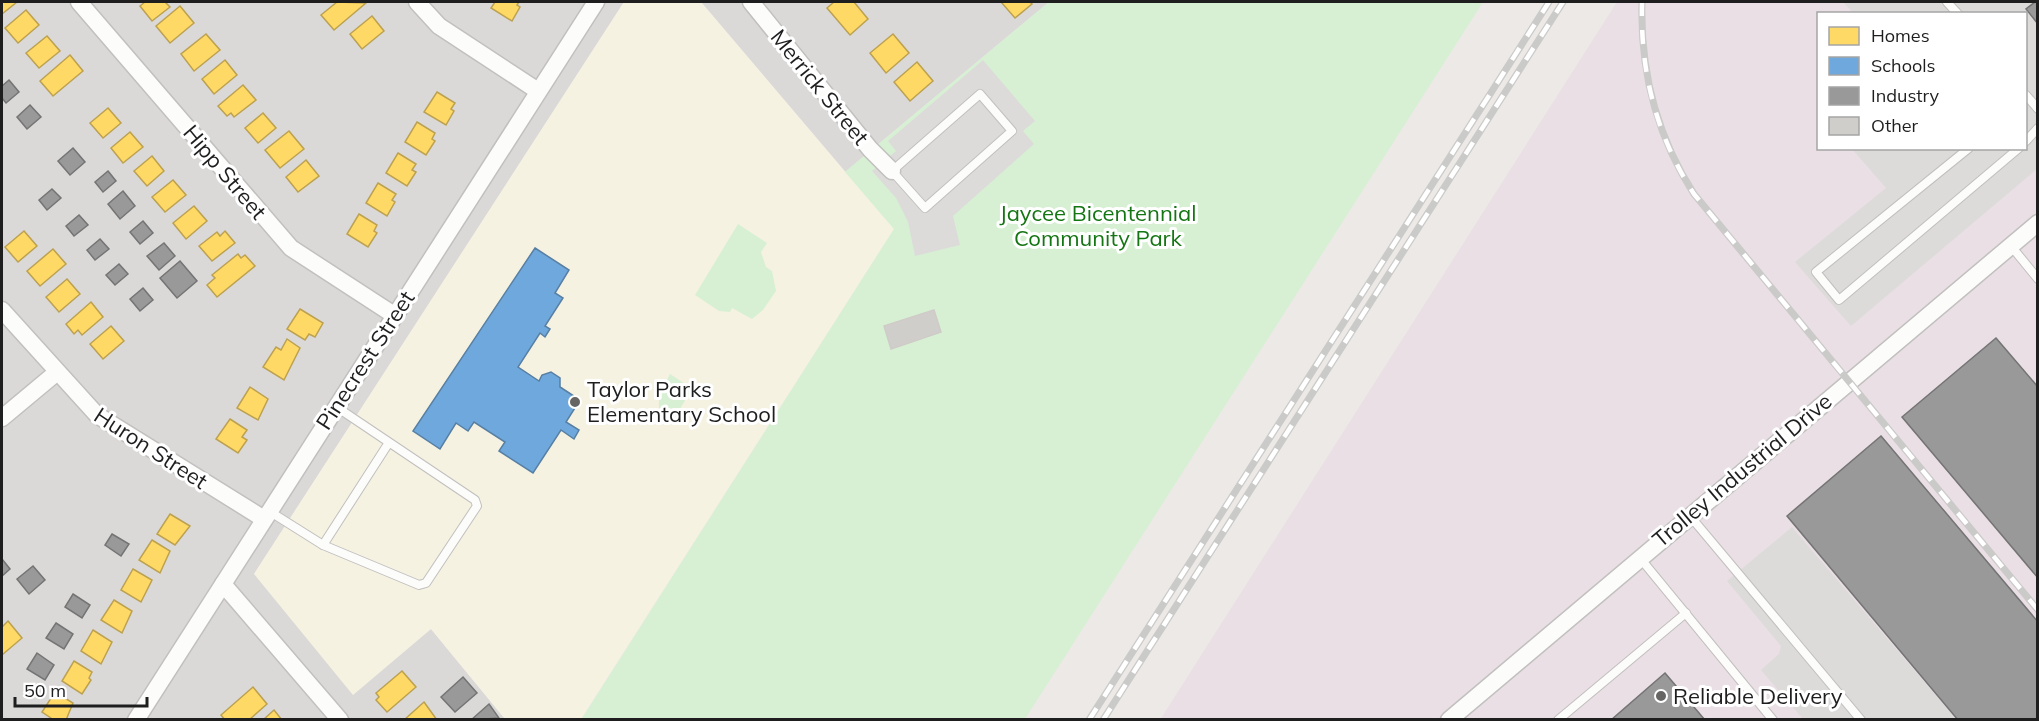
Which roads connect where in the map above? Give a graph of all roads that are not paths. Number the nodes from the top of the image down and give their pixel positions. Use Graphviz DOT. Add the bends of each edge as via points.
graph roads {
  1 [pos="79,2"];
  2 [pos="417,2"];
  3 [pos="596,2"];
  4 [pos="751,2"];
  5 [pos="538,91"];
  6 [pos="2027,97"];
  7 [pos="2037,109"];
  8 [pos="1966,150"];
  9 [pos="2017,150"];
  10 [pos="892,171"];
  11 [pos="2037,224"];
  12 [pos="2011,246"];
  13 [pos="2037,279"];
  14 [pos="2,310"];
  15 [pos="394,315"];
  16 [pos="56,373"];
  17 [pos="335,406"];
  18 [pos="2,418"];
  19 [pos="388,444"];
  20 [pos="266,515"];
  21 [pos="1689,515"];
  22 [pos="323,545"];
  23 [pos="1640,557"];
  24 [pos="223,584"];
  25 [pos="1686,613"];
  26 [pos="1459,716"];
  27 [pos="136,720"];
  28 [pos="340,720"];
  29 [pos="1558,720"];
  30 [pos="1773,720"];
  31 [pos="1861,720"];
  1 -- 15 [label="street, Hipp Street" via="291,248"];
  2 -- 5 [label="street" via="440,26"];
  3 -- 5 [label="street, Pinecrest Street"];
  4 -- 10 [label="street, Merrick Street" via="870,150"];
  5 -- 15 [label="street, Pinecrest Street"];
  6 -- 7 [label="lane"];
  8 -- 9 [label="lane" via="1816,272 1839,300"];
  10 -- 10 [label="lane" via="925,208 1012,131 980,94"];
  11 -- 12 [label="street, Trolley Industrial Drive"];
  12 -- 13 [label="lane"];
  12 -- 21 [label="street, Trolley Industrial Drive"];
  14 -- 16 [label="street, Huron Street"];
  15 -- 17 [label="street, Pinecrest Street"];
  16 -- 18 [label="street"];
  16 -- 20 [label="street, Huron Street" via="97,415"];
  17 -- 19 [label="lane"];
  17 -- 20 [label="street, Pinecrest Street"];
  19 -- 22 [label="lane"];
  19 -- 22 [label="lane" via="475,500 477,506 423,585"];
  20 -- 22 [label="lane"];
  20 -- 24 [label="street, Pinecrest Street"];
  21 -- 23 [label="street, Trolley Industrial Drive"];
  21 -- 31 [label="lane"];
  23 -- 25 [label="lane"];
  23 -- 26 [label="street, Trolley Industrial Drive"];
  24 -- 27 [label="street, Pinecrest Street"];
  24 -- 28 [label="street"];
  25 -- 29 [label="lane"];
  25 -- 30 [label="lane"];
}
